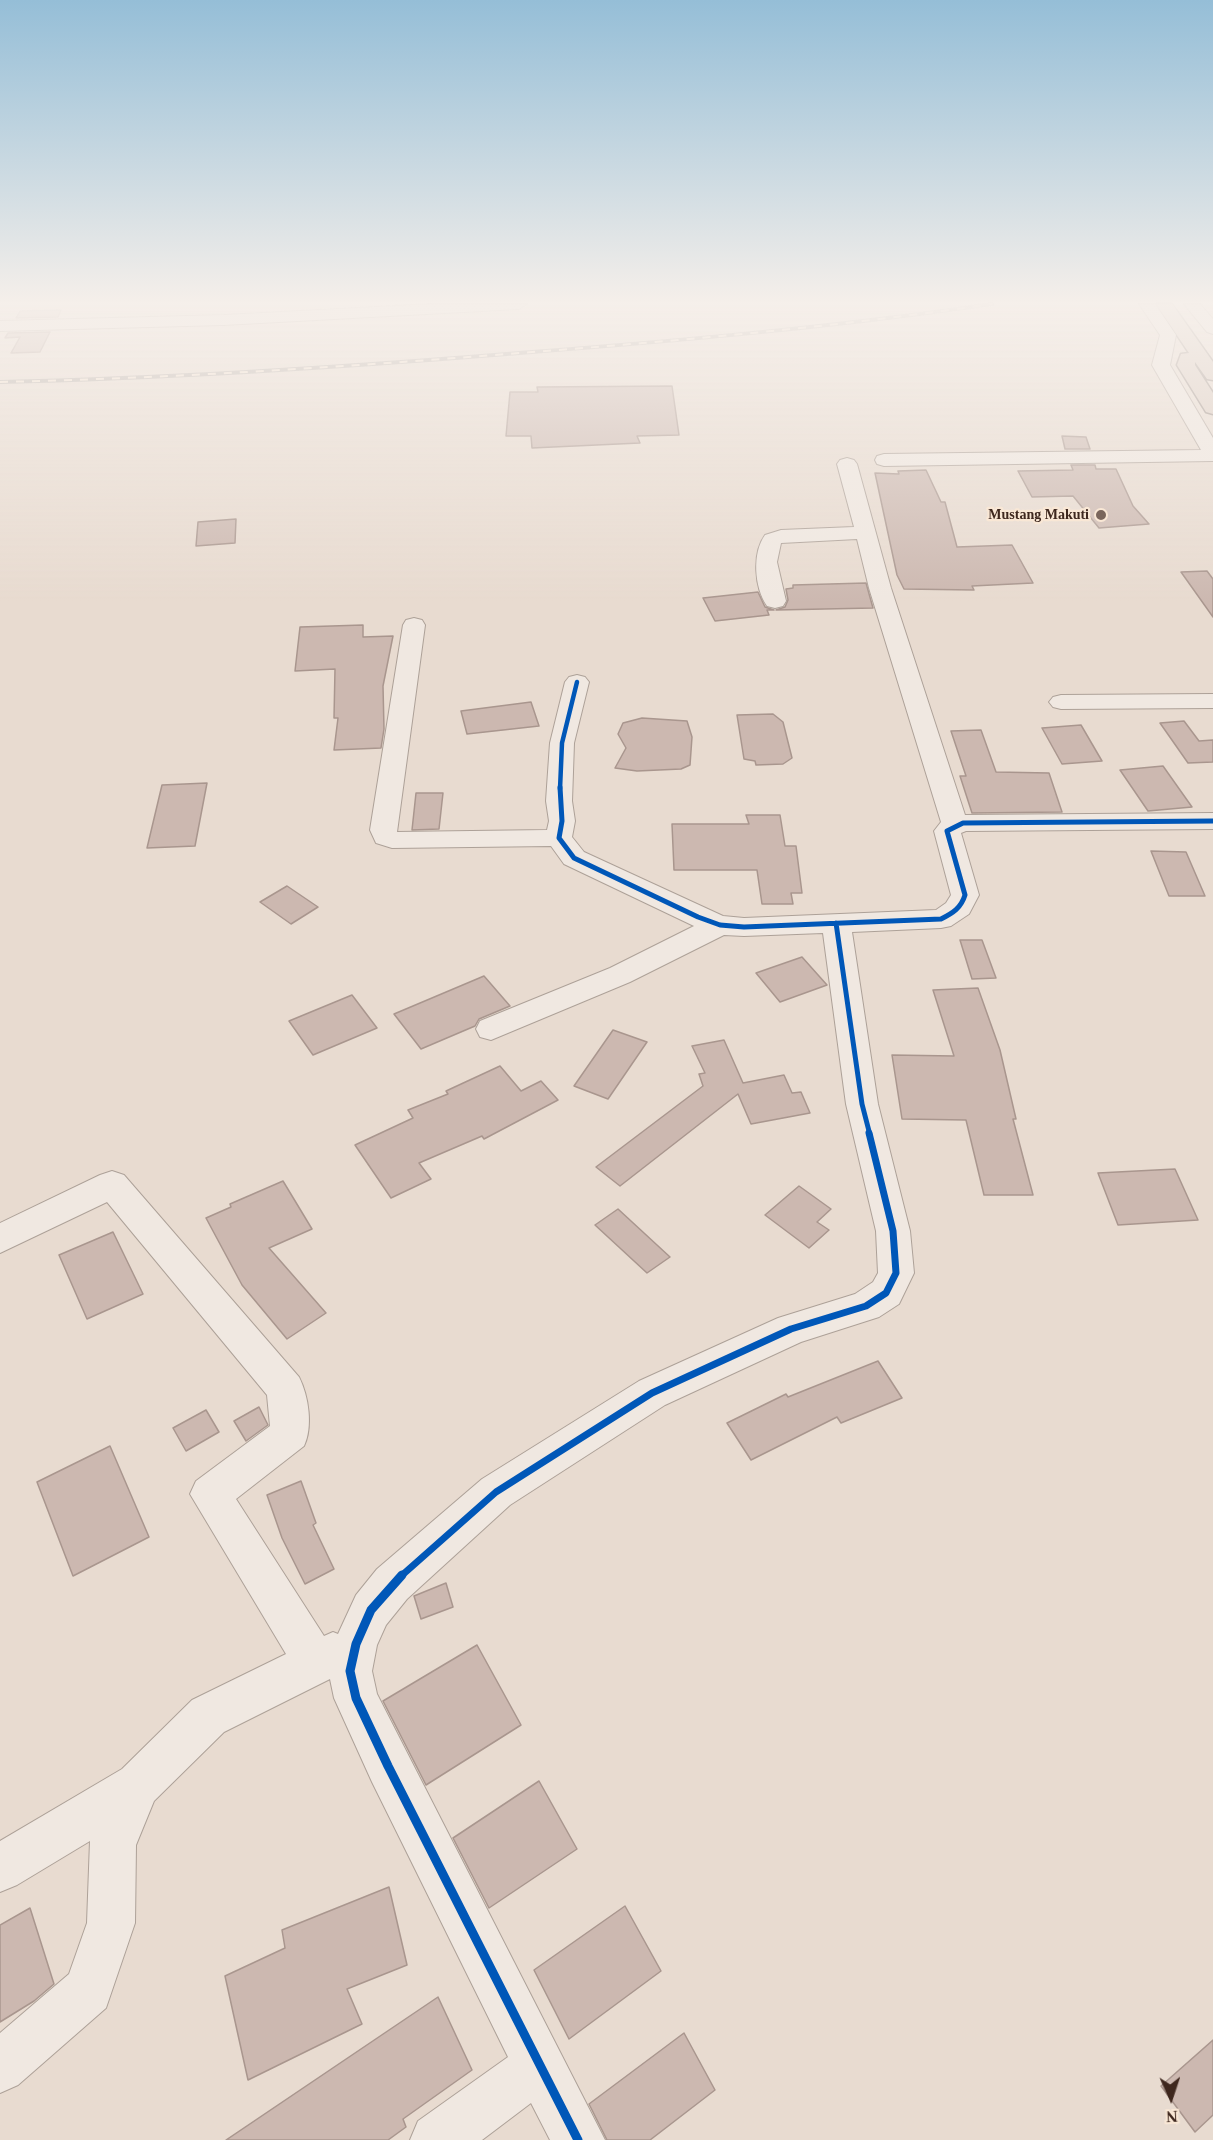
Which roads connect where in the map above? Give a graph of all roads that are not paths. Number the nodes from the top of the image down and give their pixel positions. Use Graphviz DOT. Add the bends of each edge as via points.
graph roads {
  1 [pos="1184,404"];
  2 [pos="1213,454"];
  3 [pos="884,460"];
  4 [pos="848,464"];
  5 [pos="866,533"];
  6 [pos="775,602"];
  7 [pos="414,625"];
  8 [pos="577,682"];
  9 [pos="1213,701"];
  10 [pos="1061,702"];
  11 [pos="1213,821"];
  12 [pos="955,825"];
  13 [pos="559,838"];
  14 [pos="836,923"];
  15 [pos="720,925"];
  16 [pos="491,1029"];
  17 [pos="0,1239"];
  18 [pos="336,1653"];
  19 [pos="138,1785"];
  20 [pos="0,1868"];
  21 [pos="539,2066"];
  22 [pos="0,2067"];
  23 [pos="437,2140"];
  24 [pos="578,2140"];
  1 -- 2 [label="street"];
  2 -- 3 [label="street"];
  4 -- 5 [label="street"];
  5 -- 6 [label="street" via="772,539 766,564"];
  5 -- 12 [label="street"];
  7 -- 13 [label="street" via="385,837 406,841"];
  8 -- 13 [label="street" via="562,743"];
  9 -- 10 [label="street"];
  11 -- 12 [label="street"];
  12 -- 14 [label="street" via="949,828 948,837 965,895 954,914 941,919"];
  13 -- 15 [label="street" via="574,858"];
  14 -- 15 [label="street"];
  14 -- 18 [label="street" via="862,1104 893,1231 896,1273 886,1293 866,1306 791,1329 652,1393 496,1492 392,1584"];
  15 -- 16 [label="street" via="620,975"];
  17 -- 18 [label="street" via="112,1184 286,1389 290,1434 210,1494"];
  18 -- 19 [label="street" via="208,1716"];
  18 -- 21 [label="street" via="350,1671 356,1698 388,1766"];
  19 -- 20 [label="street"];
  19 -- 22 [label="street" via="112,1844 111,1923 88,1990"];
  21 -- 23 [label="street"];
  21 -- 24 [label="street"];
}
